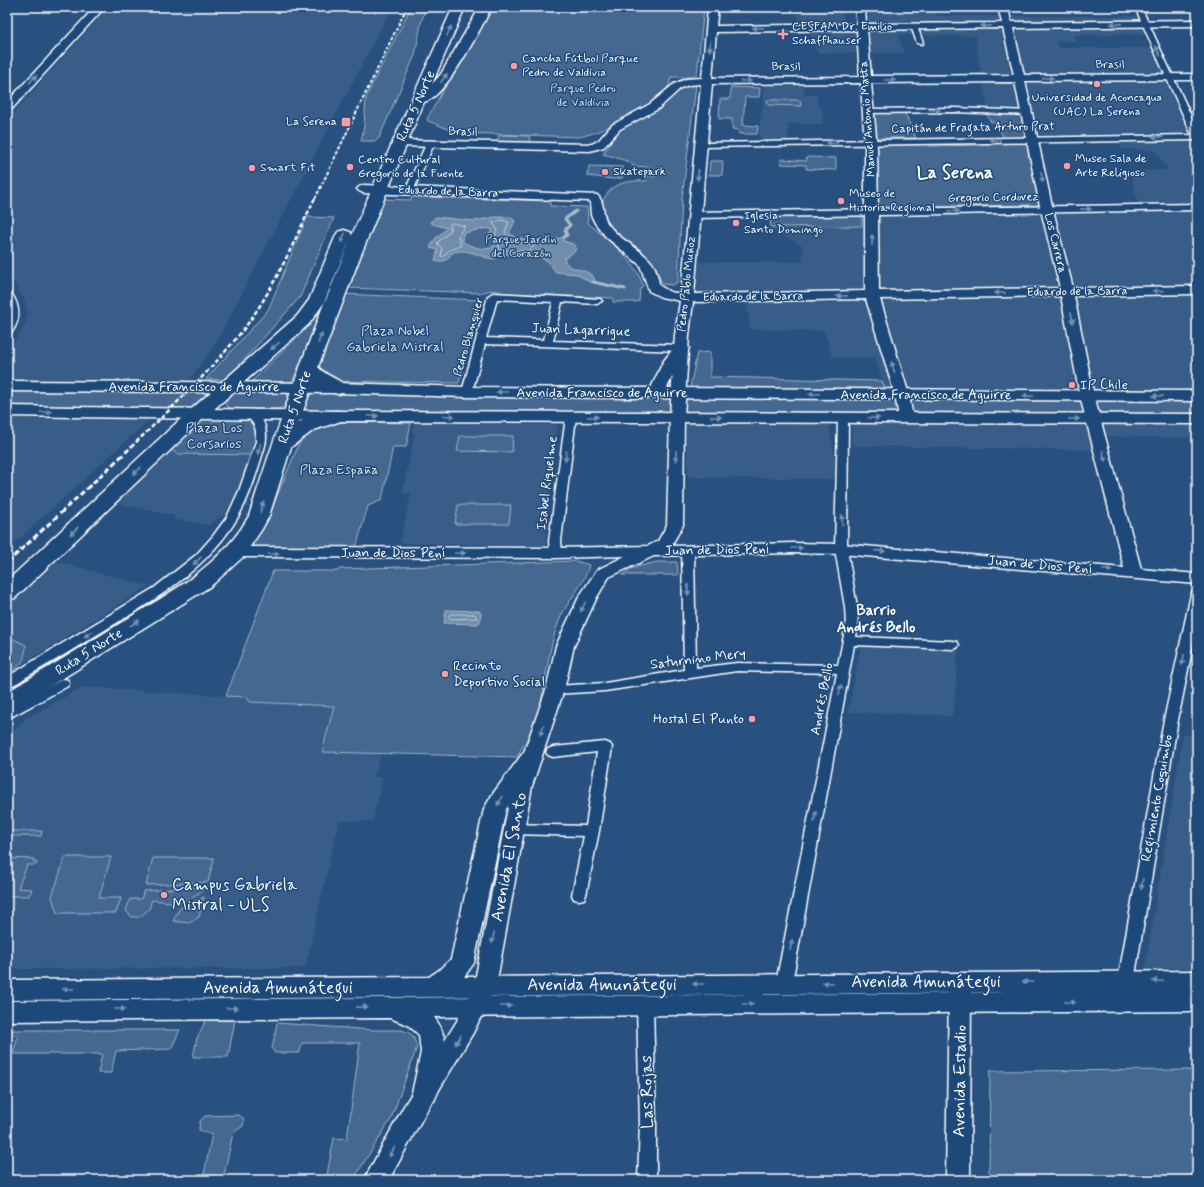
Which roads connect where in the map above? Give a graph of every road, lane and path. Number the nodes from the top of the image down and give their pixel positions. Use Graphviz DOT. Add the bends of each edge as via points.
graph roads {
  1 [pos="100,7"];
  2 [pos="445,7"];
  3 [pos="459,7"];
  4 [pos="486,7"];
  5 [pos="713,7"];
  6 [pos="860,7"];
  7 [pos="1003,7"];
  8 [pos="1138,7"];
  9 [pos="439,21"];
  10 [pos="1197,23"];
  11 [pos="1146,24"];
  12 [pos="1008,25"];
  13 [pos="914,26"];
  14 [pos="862,27"];
  15 [pos="711,29"];
  16 [pos="920,43"];
  17 [pos="1170,77"];
  18 [pos="1197,77"];
  19 [pos="1020,79"];
  20 [pos="866,80"];
  21 [pos="707,81"];
  22 [pos="416,105"];
  23 [pos="7,108"];
  24 [pos="868,111"];
  25 [pos="1028,113"];
  26 [pos="1197,137"];
  27 [pos="1034,139"];
  28 [pos="871,142"];
  29 [pos="399,143"];
  30 [pos="430,144"];
  31 [pos="702,145"];
  32 [pos="371,185"];
  33 [pos="409,190"];
  34 [pos="1197,207"];
  35 [pos="1047,209"];
  36 [pos="873,212"];
  37 [pos="694,215"];
  38 [pos="1197,290"];
  39 [pos="1067,292"];
  40 [pos="872,296"];
  41 [pos="687,297"];
  42 [pos="7,298"];
  43 [pos="558,299"];
  44 [pos="598,301"];
  45 [pos="7,328"];
  46 [pos="481,341"];
  47 [pos="548,343"];
  48 [pos="681,348"];
  49 [pos="309,368"];
  50 [pos="7,386"];
  51 [pos="228,387"];
  52 [pos="301,388"];
  53 [pos="338,388"];
  54 [pos="466,392"];
  55 [pos="657,393"];
  56 [pos="678,393"];
  57 [pos="902,395"];
  58 [pos="1087,396"];
  59 [pos="1197,396"];
  60 [pos="7,411"];
  61 [pos="198,414"];
  62 [pos="251,414"];
  63 [pos="291,415"];
  64 [pos="337,416"];
  65 [pos="571,417"];
  66 [pos="677,417"];
  67 [pos="843,418"];
  68 [pos="906,418"];
  69 [pos="1093,419"];
  70 [pos="1197,419"];
  71 [pos="282,445"];
  72 [pos="675,525"];
  73 [pos="841,549"];
  74 [pos="688,551"];
  75 [pos="235,552"];
  76 [pos="652,552"];
  77 [pos="556,553"];
  78 [pos="583,553"];
  79 [pos="1133,572"];
  80 [pos="603,574"];
  81 [pos="1197,578"];
  82 [pos="7,593"];
  83 [pos="1197,594"];
  84 [pos="850,641"];
  85 [pos="953,645"];
  86 [pos="844,669"];
  87 [pos="690,673"];
  88 [pos="7,683"];
  89 [pos="62,683"];
  90 [pos="40,690"];
  91 [pos="555,690"];
  92 [pos="7,703"];
  93 [pos="7,715"];
  94 [pos="553,752"];
  95 [pos="531,758"];
  96 [pos="514,829"];
  97 [pos="592,831"];
  98 [pos="579,895"];
  99 [pos="1197,981"];
  100 [pos="784,983"];
  101 [pos="435,986"];
  102 [pos="7,990"];
  103 [pos="1132,991"];
  104 [pos="961,992"];
  105 [pos="481,996"];
  106 [pos="1197,1001"];
  107 [pos="645,1005"];
  108 [pos="390,1007"];
  109 [pos="7,1011"];
  110 [pos="425,1092"];
  111 [pos="376,1180"];
  112 [pos="647,1180"];
  113 [pos="958,1180"];
  23 -- 1 [label="street, one-way"];
  2 -- 9 [label="highway"];
  22 -- 3 [label="highway, Ruta 5 Norte, one-way"];
  22 -- 4 [label="highway, one-way" via="440,84"];
  5 -- 15 [label="street, Pedro Pablo Muñoz"];
  6 -- 14 [label="street, Manuel Antonio Matta"];
  7 -- 12 [label="street, Los Carrera"];
  8 -- 11 [label="street"];
  10 -- 11 [label="street"];
  11 -- 12 [label="street, one-way"];
  17 -- 11 [label="street, one-way"];
  12 -- 13 [label="street, one-way"];
  12 -- 19 [label="street, Los Carrera"];
  13 -- 14 [label="street"];
  13 -- 16 [label="street"];
  14 -- 15 [label="street, one-way"];
  14 -- 20 [label="street, Manuel Antonio Matta"];
  15 -- 21 [label="street, Pedro Pablo Muñoz, one-way"];
  17 -- 18 [label="street, Brasil"];
  19 -- 17 [label="street, Brasil, one-way"];
  17 -- 26 [label="street"];
  20 -- 19 [label="street, Brasil, one-way"];
  19 -- 25 [label="street, Los Carrera"];
  21 -- 20 [label="street, Brasil, one-way"];
  20 -- 24 [label="street, Manuel Antonio Matta"];
  21 -- 30 [label="street, Brasil" via="692,81 678,85 658,104 615,128 604,143 590,148"];
  21 -- 31 [label="street, Pedro Pablo Muñoz"];
  22 -- 29 [label="highway, Ruta 5 Norte"];
  24 -- 25 [label="street, one-way" via="959,110"];
  24 -- 28 [label="street, Manuel Antonio Matta"];
  25 -- 27 [label="street, Los Carrera"];
  26 -- 27 [label="street, Capitán de Fragata Arturo Prat, one-way"];
  27 -- 28 [label="street, Capitán de Fragata Arturo Prat, one-way"];
  27 -- 35 [label="street, Los Carrera, one-way"];
  28 -- 31 [label="street, Capitán de Fragata Arturo Prat, one-way"];
  28 -- 36 [label="street, Manuel Antonio Matta"];
  29 -- 30 [label="street, Brasil"];
  29 -- 32 [label="highway, Ruta 5 Norte"];
  30 -- 33 [label="street"];
  31 -- 37 [label="street, Pedro Pablo Muñoz, one-way"];
  32 -- 33 [label="street, Eduardo de la Barra"];
  49 -- 32 [label="highway, Ruta 5 Norte, one-way" via="337,293"];
  32 -- 51 [label="highway, Ruta 5 Norte, one-way" via="313,306 297,327"];
  33 -- 41 [label="street, Eduardo de la Barra" via="593,198 601,224 644,262 650,271 654,288 663,293"];
  35 -- 34 [label="street, Gregorio Cordovez, one-way"];
  36 -- 35 [label="street, Gregorio Cordovez, one-way"];
  35 -- 39 [label="street, Los Carrera"];
  36 -- 37 [label="street, Gregorio Cordovez"];
  40 -- 36 [label="street, Manuel Antonio Matta, one-way"];
  37 -- 41 [label="street, Pedro Pablo Muñoz"];
  38 -- 39 [label="street, Eduardo de la Barra, one-way"];
  39 -- 40 [label="street, Eduardo de la Barra, one-way"];
  39 -- 58 [label="street, Los Carrera, one-way"];
  40 -- 41 [label="street, Eduardo de la Barra, one-way"];
  57 -- 40 [label="street, Manuel Antonio Matta, one-way"];
  41 -- 48 [label="street, Pedro Pablo Muñoz"];
  42 -- 45 [label="street" via="13,316"];
  43 -- 44 [label="street, Pedro Blanquier"];
  43 -- 46 [label="street, Pedro Blanquier" via="493,296"];
  43 -- 47 [label="street"];
  46 -- 47 [label="street, Juan Lagarrigue"];
  46 -- 54 [label="street, Pedro Blanquier"];
  47 -- 48 [label="street, Juan Lagarrigue"];
  48 -- 55 [label="main road" via="671,362"];
  48 -- 56 [label="street, Pedro Pablo Muñoz"];
  49 -- 52 [label="highway, Ruta 5 Norte"];
  49 -- 53 [label="highway" via="318,378"];
  50 -- 51 [label="main road, Avenida Francisco de Aguirre"];
  51 -- 52 [label="main road, Avenida Francisco de Aguirre"];
  51 -- 61 [label="highway, Ruta 5 Norte"];
  52 -- 53 [label="main road, Avenida Francisco de Aguirre"];
  52 -- 63 [label="highway, Ruta 5 Norte"];
  53 -- 54 [label="main road, Avenida Francisco de Aguirre"];
  55 -- 54 [label="main road, Avenida Francisco de Aguirre, one-way"];
  55 -- 56 [label="main road, Avenida Francisco de Aguirre"];
  57 -- 56 [label="main road, Avenida Francisco de Aguirre, one-way"];
  56 -- 66 [label="street, Pedro Pablo Muñoz"];
  58 -- 57 [label="main road, Avenida Francisco de Aguirre, one-way"];
  57 -- 68 [label="street, Manuel Antonio Matta"];
  59 -- 58 [label="main road, Avenida Francisco de Aguirre, one-way"];
  58 -- 69 [label="street, Los Carrera"];
  60 -- 61 [label="main road, Avenida Francisco de Aguirre, one-way"];
  61 -- 62 [label="main road, Avenida Francisco de Aguirre"];
  61 -- 82 [label="highway, Ruta 5 Norte, one-way"];
  62 -- 63 [label="main road, Avenida Francisco de Aguirre"];
  62 -- 88 [label="street, one-way" via="260,426 262,434 252,474 231,521 215,542 192,566 159,591"];
  63 -- 64 [label="main road, Avenida Francisco de Aguirre"];
  63 -- 71 [label="highway, Ruta 5 Norte"];
  64 -- 65 [label="main road, Avenida Francisco de Aguirre, one-way"];
  64 -- 71 [label="highway" via="304,426"];
  65 -- 66 [label="main road, Avenida Francisco de Aguirre, one-way"];
  65 -- 77 [label="street, Isabel Riquelme, one-way" via="555,541"];
  66 -- 67 [label="main road, Avenida Francisco de Aguirre, one-way"];
  66 -- 72 [label="street, Pedro Pablo Muñoz, one-way"];
  67 -- 68 [label="main road, Avenida Francisco de Aguirre, one-way"];
  73 -- 67 [label="street, Andrés Bello, one-way"];
  68 -- 69 [label="main road, Avenida Francisco de Aguirre, one-way"];
  69 -- 70 [label="main road, Avenida Francisco de Aguirre"];
  69 -- 79 [label="street, Los Carrera, one-way"];
  75 -- 71 [label="highway, Ruta 5 Norte, one-way" via="258,516"];
  72 -- 74 [label="street"];
  72 -- 76 [label="street, Pedro Pablo Muñoz" via="664,544"];
  74 -- 73 [label="street, Juan de Dios Pení, one-way"];
  73 -- 79 [label="street, Juan de Dios Pení, one-way"];
  73 -- 84 [label="street, Andrés Bello" via="851,607"];
  74 -- 76 [label="street, Juan de Dios Pení"];
  74 -- 87 [label="street, one-way"];
  75 -- 77 [label="street, Juan de Dios Pení, one-way"];
  90 -- 75 [label="highway, Ruta 5 Norte, one-way" via="203,581"];
  76 -- 78 [label="street, Juan de Dios Pení"];
  76 -- 80 [label="street, Avenida El Santo"];
  77 -- 78 [label="street, Juan de Dios Pení"];
  78 -- 80 [label="street" via="597,558"];
  79 -- 81 [label="street, Juan de Dios Pení"];
  80 -- 91 [label="street, Avenida El Santo, one-way" via="564,646"];
  83 -- 103 [label="street, Regimiento Coquimbo, one-way" via="1170,725"];
  84 -- 85 [label="street"];
  84 -- 86 [label="street, Andrés Bello"];
  86 -- 87 [label="street, Saturnino Mery" via="737,667"];
  100 -- 86 [label="street, Andrés Bello, one-way"];
  87 -- 91 [label="street, Saturnino Mery" via="605,687"];
  89 -- 90 [label="street"];
  90 -- 92 [label="highway, Ruta 5 Norte"];
  90 -- 93 [label="street"];
  91 -- 95 [label="street, Avenida El Santo, one-way"];
  94 -- 97 [label="street" via="605,747"];
  95 -- 96 [label="street, Avenida El Santo" via="522,786"];
  95 -- 101 [label="main road, one-way" via="495,810 462,962 451,975"];
  96 -- 97 [label="street"];
  96 -- 105 [label="street, Avenida El Santo, one-way"];
  97 -- 98 [label="street"];
  99 -- 103 [label="main road, Avenida Amunátegui, one-way"];
  104 -- 100 [label="main road, Avenida Amunátegui, one-way"];
  100 -- 105 [label="main road, Avenida Amunátegui, one-way"];
  101 -- 102 [label="main road, Avenida Amunátegui, one-way"];
  101 -- 105 [label="main road, Avenida Amunátegui"];
  103 -- 104 [label="main road, Avenida Amunátegui"];
  103 -- 106 [label="main road, Avenida Amunátegui"];
  107 -- 104 [label="main road, Avenida Amunátegui, one-way"];
  104 -- 113 [label="street, Avenida Estadio"];
  105 -- 107 [label="main road, Avenida Amunátegui, one-way"];
  105 -- 108 [label="main road, Avenida Amunátegui"];
  105 -- 110 [label="street, Avenida El Santo, one-way" via="443,1066"];
  107 -- 112 [label="street, Las Rojas"];
  109 -- 108 [label="main road, Avenida Amunátegui, one-way"];
  108 -- 110 [label="main road" via="418,1019 430,1031 435,1054"];
  110 -- 111 [label="street, Avenida El Santo, one-way"];
}
